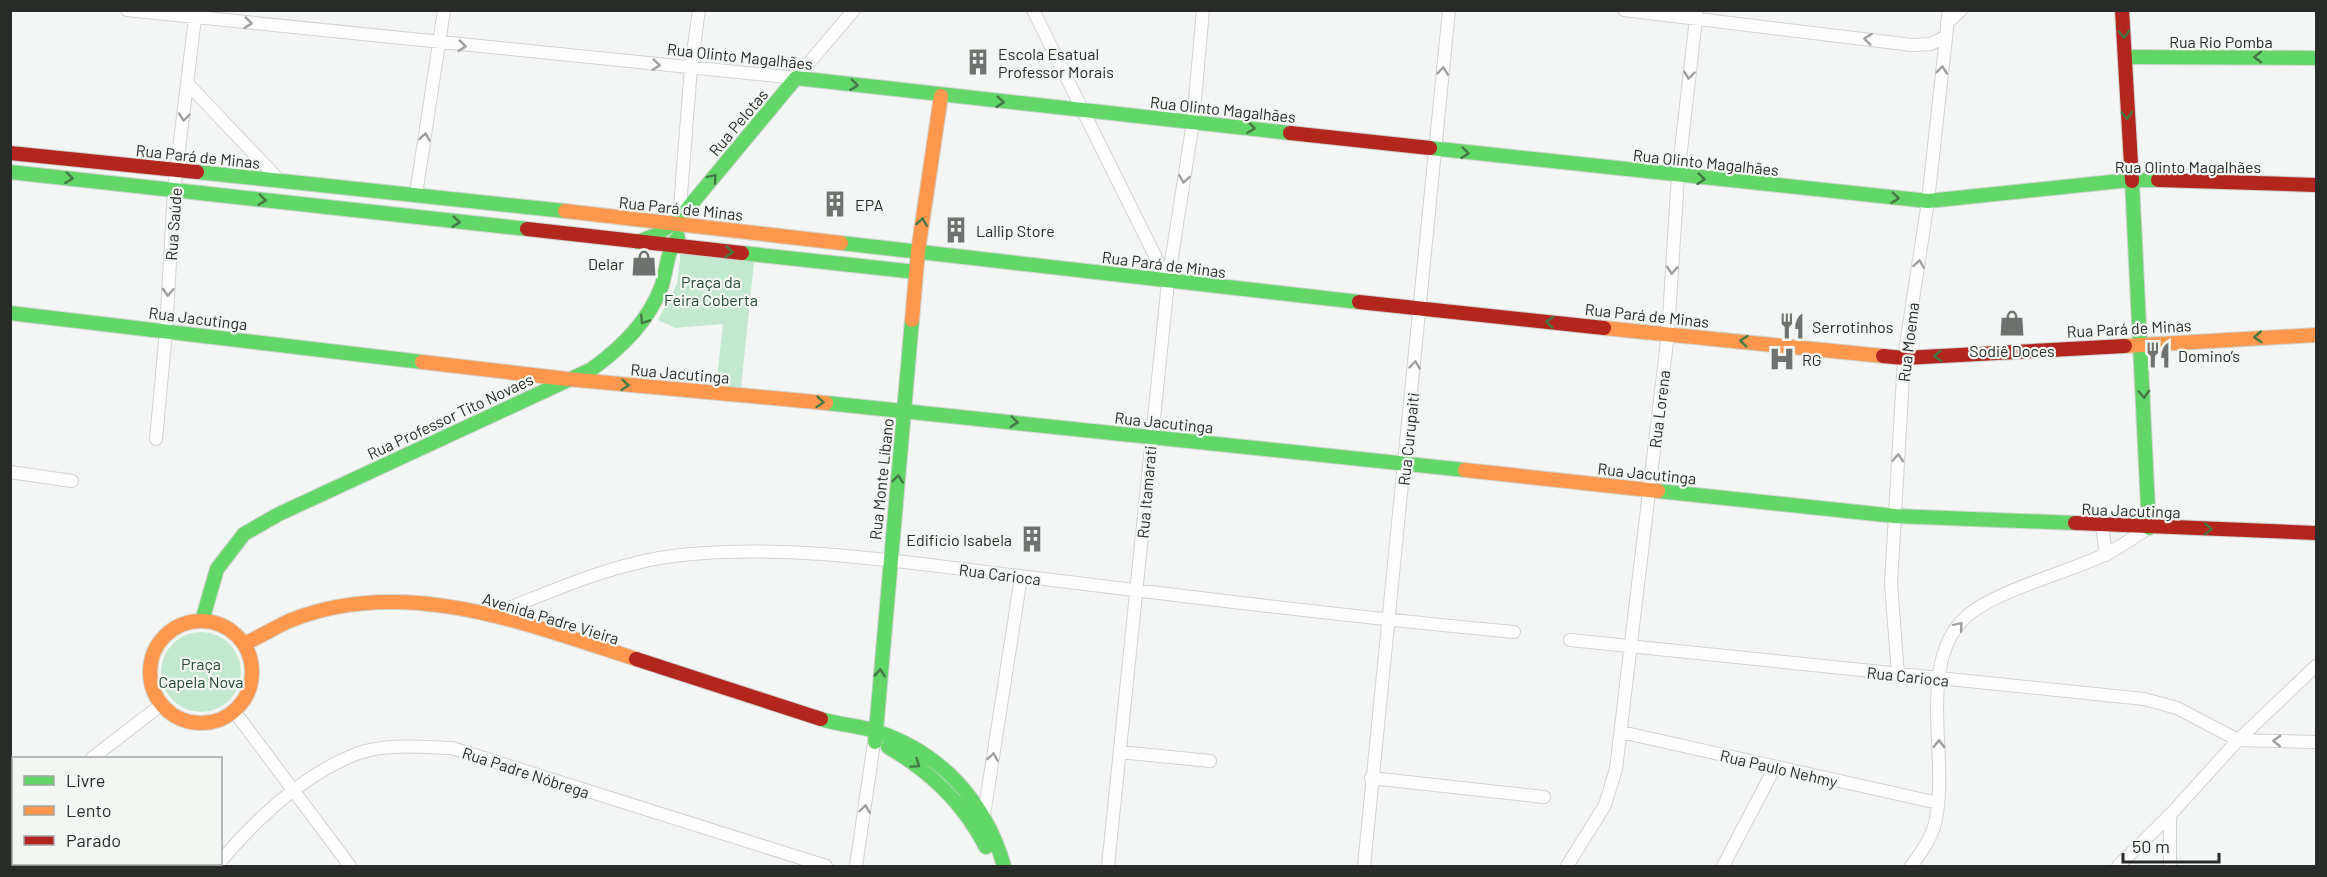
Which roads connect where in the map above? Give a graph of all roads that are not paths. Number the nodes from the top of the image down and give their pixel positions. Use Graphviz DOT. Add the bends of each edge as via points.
graph roads {
  1 [pos="127,10"];
  2 [pos="444,10"];
  3 [pos="699,10"];
  4 [pos="854,10"];
  5 [pos="1033,10"];
  6 [pos="1203,10"];
  7 [pos="1449,10"];
  8 [pos="1624,10"];
  9 [pos="1961,10"];
  10 [pos="2122,10"];
  11 [pos="196,14"];
  12 [pos="1696,14"];
  13 [pos="1948,17"];
  14 [pos="1945,37"];
  15 [pos="440,44"];
  16 [pos="2125,57"];
  17 [pos="2316,58"];
  18 [pos="691,68"];
  19 [pos="796,78"];
  20 [pos="189,84"];
  21 [pos="941,96"];
  22 [pos="1083,111"];
  23 [pos="1193,122"];
  24 [pos="1434,150"];
  25 [pos="10,153"];
  26 [pos="177,171"];
  27 [pos="10,172"];
  28 [pos="1678,176"];
  29 [pos="2130,180"];
  30 [pos="281,181"];
  31 [pos="2316,185"];
  32 [pos="174,190"];
  33 [pos="416,194"];
  34 [pos="1928,201"];
  35 [pos="676,221"];
  36 [pos="698,226"];
  37 [pos="638,242"];
  38 [pos="670,246"];
  39 [pos="918,251"];
  40 [pos="916,272"];
  41 [pos="1168,282"];
  42 [pos="1421,309"];
  43 [pos="10,313"];
  44 [pos="166,331"];
  45 [pos="1668,333"];
  46 [pos="2316,335"];
  47 [pos="2142,343"];
  48 [pos="1904,358"];
  49 [pos="567,379"];
  50 [pos="905,410"];
  51 [pos="1151,437"];
  52 [pos="156,439"];
  53 [pos="1406,465"];
  54 [pos="10,472"];
  55 [pos="72,481"];
  56 [pos="1649,490"];
  57 [pos="1895,516"];
  58 [pos="2102,525"];
  59 [pos="2149,528"];
  60 [pos="2316,533"];
  61 [pos="2106,555"];
  62 [pos="889,560"];
  63 [pos="1021,577"];
  64 [pos="1137,590"];
  65 [pos="494,614"];
  66 [pos="1389,620"];
  67 [pos="202,621"];
  68 [pos="1514,632"];
  69 [pos="1570,640"];
  70 [pos="244,644"];
  71 [pos="1632,646"];
  72 [pos="2316,666"];
  73 [pos="1898,674"];
  74 [pos="1939,679"];
  75 [pos="161,705"];
  76 [pos="234,711"];
  77 [pos="1621,732"];
  78 [pos="875,738"];
  79 [pos="2238,740"];
  80 [pos="2316,741"];
  81 [pos="1120,752"];
  82 [pos="95,757"];
  83 [pos="1210,761"];
  84 [pos="1775,767"];
  85 [pos="1371,778"];
  86 [pos="294,789"];
  87 [pos="1544,797"];
  88 [pos="1938,803"];
  89 [pos="984,815"];
  90 [pos="2170,815"];
  91 [pos="222,861"];
  92 [pos="350,867"];
  93 [pos="825,867"];
  94 [pos="856,867"];
  95 [pos="993,867"];
  96 [pos="1004,867"];
  97 [pos="1108,867"];
  98 [pos="1364,867"];
  99 [pos="1567,867"];
  100 [pos="1723,867"];
  101 [pos="1911,867"];
  102 [pos="2118,867"];
  103 [pos="2170,867"];
  1 -- 11 [label="street, Rua Olinto Magalhães"];
  2 -- 15 [label="street"];
  3 -- 18 [label="street"];
  4 -- 19 [label="street, Rua Pelotas"];
  5 -- 22 [label="street"];
  6 -- 23 [label="street, Rua Itamarati"];
  24 -- 7 [label="street, Rua Curupaiti, one-way"];
  8 -- 12 [label="street"];
  9 -- 13 [label="street"];
  10 -- 16 [label="street, one-way"];
  11 -- 15 [label="street, Rua Olinto Magalhães, one-way"];
  11 -- 20 [label="street, Rua Saúde"];
  14 -- 12 [label="street, one-way" via="1932,44 1912,45"];
  12 -- 28 [label="street, Rua Lorena, one-way"];
  13 -- 14 [label="street, Rua Moema"];
  34 -- 14 [label="street, Rua Moema, one-way"];
  15 -- 18 [label="street, Rua Olinto Magalhães, one-way"];
  33 -- 15 [label="street, one-way"];
  17 -- 16 [label="street, Rua Rio Pomba, one-way"];
  16 -- 29 [label="street, one-way"];
  18 -- 19 [label="street, Rua Olinto Magalhães"];
  18 -- 35 [label="street"];
  19 -- 21 [label="street, Rua Olinto Magalhães, one-way"];
  35 -- 19 [label="street, Rua Pelotas, one-way"];
  20 -- 26 [label="street, Rua Saúde, one-way"];
  20 -- 30 [label="street"];
  21 -- 22 [label="street, Rua Olinto Magalhães, one-way"];
  39 -- 21 [label="street, Rua Monte Líbano, one-way"];
  22 -- 23 [label="street, Rua Olinto Magalhães"];
  22 -- 41 [label="street"];
  23 -- 24 [label="street, Rua Olinto Magalhães, one-way"];
  23 -- 41 [label="street, Rua Itamarati, one-way"];
  24 -- 28 [label="street, Rua Olinto Magalhães, one-way"];
  24 -- 42 [label="street, Rua Curupaiti"];
  25 -- 26 [label="street, Rua Pará de Minas"];
  26 -- 30 [label="street, Rua Pará de Minas"];
  26 -- 32 [label="street, Rua Saúde"];
  27 -- 32 [label="street, one-way"];
  28 -- 34 [label="street, Rua Olinto Magalhães, one-way"];
  28 -- 45 [label="street, Rua Lorena, one-way"];
  29 -- 31 [label="street, Rua Olinto Magalhães"];
  29 -- 34 [label="street, Rua Olinto Magalhães"];
  29 -- 47 [label="street"];
  30 -- 33 [label="street, Rua Pará de Minas"];
  32 -- 37 [label="street, one-way"];
  32 -- 44 [label="street, Rua Saúde, one-way"];
  33 -- 35 [label="street, Rua Pará de Minas"];
  48 -- 34 [label="street, Rua Moema, one-way"];
  35 -- 36 [label="street, Rua Pará de Minas"];
  35 -- 37 [label="street, Rua Pelotas"];
  36 -- 38 [label="street" via="681,234"];
  36 -- 39 [label="street, Rua Pará de Minas"];
  37 -- 38 [label="street"];
  38 -- 40 [label="street, one-way"];
  38 -- 49 [label="street, Rua Professor Tito Novaes, one-way" via="658,297 633,336 592,369"];
  39 -- 40 [label="street, Rua Monte Líbano"];
  39 -- 41 [label="street, Rua Pará de Minas"];
  40 -- 50 [label="street, Rua Monte Líbano"];
  41 -- 42 [label="street, Rua Pará de Minas"];
  41 -- 51 [label="street, Rua Itamarati"];
  45 -- 42 [label="street, Rua Pará de Minas, one-way"];
  53 -- 42 [label="street, Rua Curupaiti, one-way"];
  43 -- 44 [label="street, Rua Jacutinga"];
  44 -- 49 [label="street, Rua Jacutinga"];
  44 -- 52 [label="street, Rua Saúde"];
  48 -- 45 [label="street, Rua Pará de Minas, one-way"];
  45 -- 56 [label="street, Rua Lorena"];
  46 -- 47 [label="street, Rua Pará de Minas, one-way"];
  47 -- 48 [label="street, Rua Pará de Minas, one-way"];
  47 -- 59 [label="street, one-way"];
  57 -- 48 [label="street, Rua Moema, one-way"];
  49 -- 50 [label="street, Rua Jacutinga, one-way"];
  49 -- 67 [label="street, Rua Professor Tito Novaes" via="244,534 217,569"];
  50 -- 51 [label="street, Rua Jacutinga, one-way"];
  62 -- 50 [label="street, Rua Monte Líbano, one-way"];
  51 -- 53 [label="street, Rua Jacutinga"];
  51 -- 64 [label="street, Rua Itamarati"];
  53 -- 56 [label="street, Rua Jacutinga"];
  53 -- 66 [label="street, Rua Curupaiti"];
  54 -- 55 [label="street"];
  56 -- 57 [label="street, Rua Jacutinga"];
  56 -- 71 [label="street, Rua Lorena"];
  57 -- 58 [label="street, Rua Jacutinga"];
  57 -- 73 [label="street, Rua Moema" via="1891,584"];
  58 -- 59 [label="street, Rua Jacutinga"];
  58 -- 61 [label="street"];
  59 -- 60 [label="street, Rua Jacutinga, one-way"];
  59 -- 61 [label="street"];
  74 -- 61 [label="street, one-way" via="1946,642 1968,615 1988,603"];
  62 -- 63 [label="street, Rua Carioca"];
  62 -- 65 [label="street, Rua Carioca" via="749,551 680,555 618,566"];
  78 -- 62 [label="street, Rua Monte Líbano, one-way"];
  63 -- 64 [label="street, Rua Carioca"];
  89 -- 63 [label="street, one-way"];
  64 -- 66 [label="street, Rua Carioca"];
  64 -- 81 [label="street, Rua Itamarati"];
  65 -- 70 [label="street, Avenida Padre Vieira" via="422,603 358,605 290,621"];
  65 -- 78 [label="street, Avenida Padre Vieira" via="847,728 862,726"];
  66 -- 68 [label="street, Rua Carioca"];
  66 -- 85 [label="street, Rua Curupaiti"];
  67 -- 70 [label="street" via="233,632"];
  67 -- 75 [label="street" via="183,624 166,634 154,650 149,669 151,688"];
  69 -- 71 [label="street, Rua Carioca"];
  70 -- 76 [label="street" via="251,661 252,680 246,697"];
  71 -- 73 [label="street, Rua Carioca"];
  71 -- 77 [label="street, Rua Lorena"];
  72 -- 79 [label="street"];
  73 -- 74 [label="street, Rua Carioca"];
  74 -- 79 [label="street, Rua Carioca" via="2144,699 2177,708"];
  88 -- 74 [label="street, one-way"];
  75 -- 76 [label="street" via="188,722 220,720"];
  75 -- 82 [label="street"];
  76 -- 86 [label="street"];
  77 -- 84 [label="street, Rua Paulo Nehmy"];
  77 -- 99 [label="street, Rua Lorena" via="1616,769 1605,805"];
  78 -- 89 [label="street" via="918,749 960,782"];
  94 -- 78 [label="street, Rua Monte Líbano, one-way"];
  78 -- 95 [label="street, one-way" via="920,765 954,795 979,831"];
  80 -- 79 [label="street, one-way"];
  79 -- 90 [label="street"];
  81 -- 83 [label="street"];
  81 -- 97 [label="street, Rua Itamarati"];
  84 -- 88 [label="street, Rua Paulo Nehmy"];
  84 -- 100 [label="street"];
  85 -- 87 [label="street"];
  85 -- 98 [label="street, Rua Curupaiti"];
  86 -- 91 [label="street, Rua Padre Nóbrega"];
  86 -- 92 [label="street"];
  86 -- 93 [label="street, Rua Padre Nóbrega" via="357,754 398,747 452,748"];
  88 -- 101 [label="street" via="1928,841"];
  89 -- 96 [label="street" via="1000,846"];
  90 -- 102 [label="street"];
  90 -- 103 [label="street"];
}
